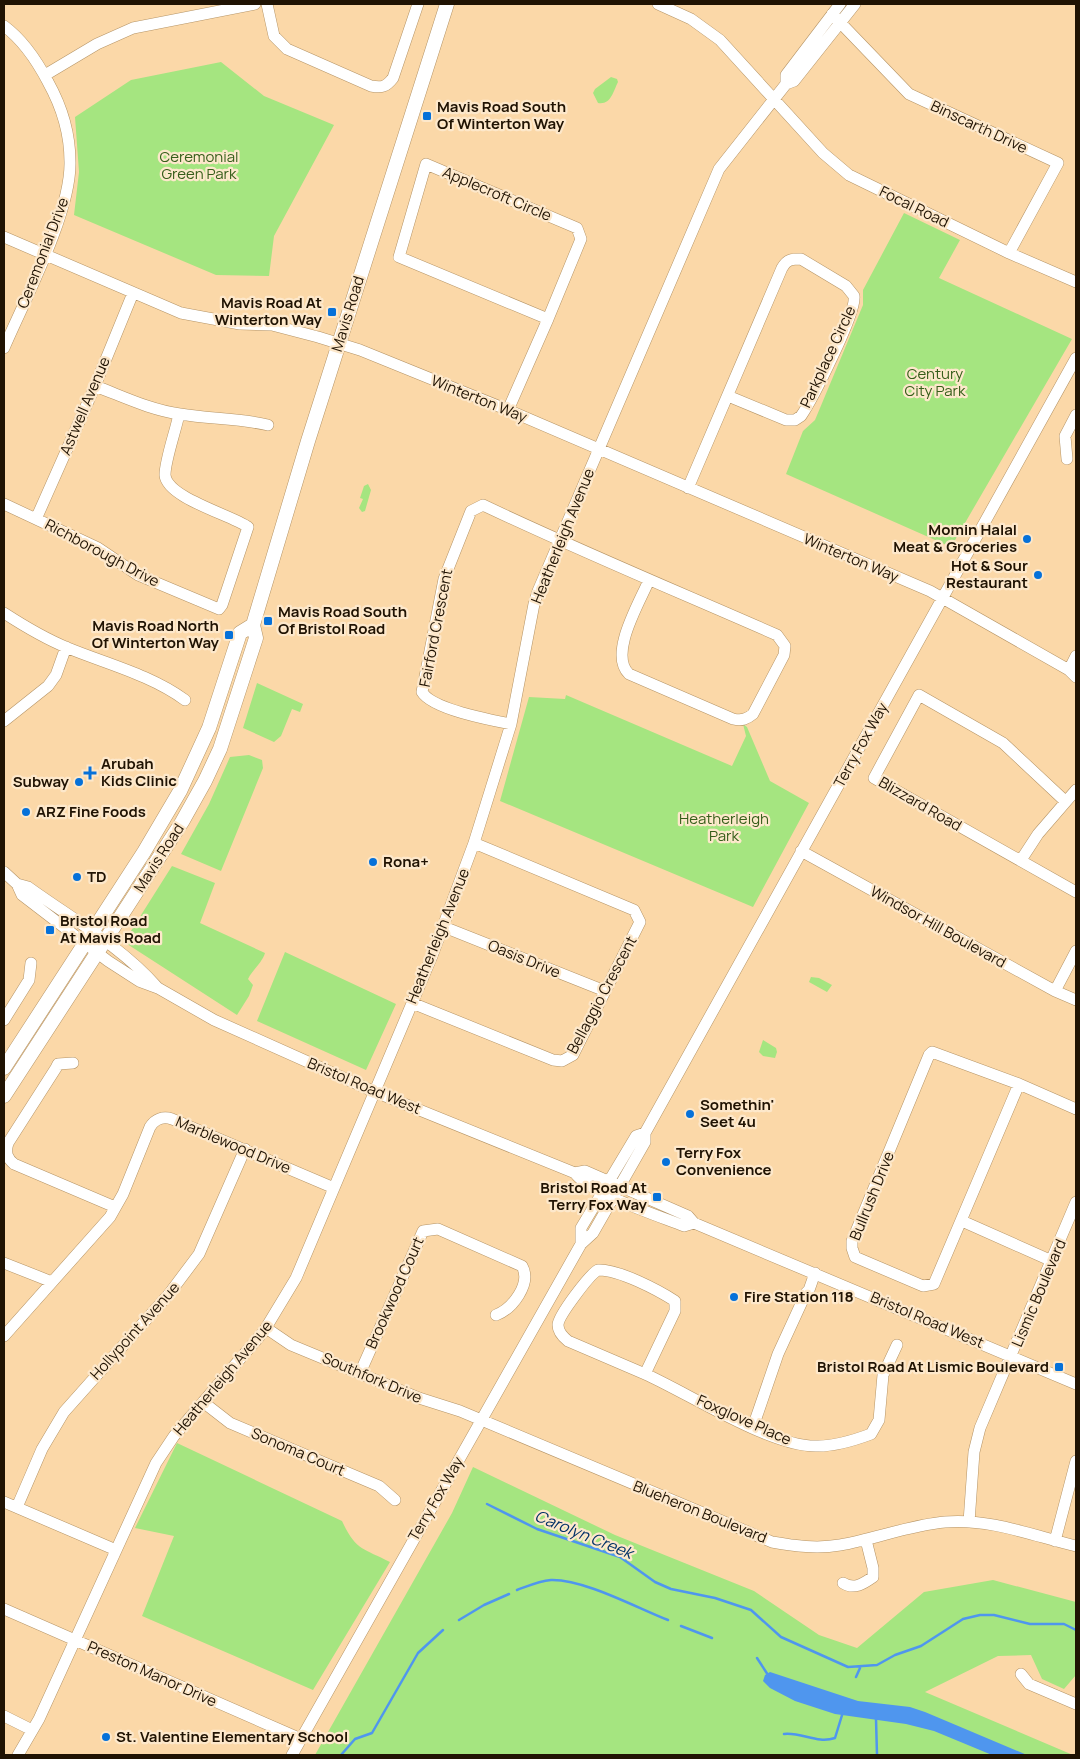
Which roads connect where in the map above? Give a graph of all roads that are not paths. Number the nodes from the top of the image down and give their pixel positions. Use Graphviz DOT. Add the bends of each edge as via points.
graph roads {
  1 [pos="255,4"];
  2 [pos="266,4"];
  3 [pos="418,4"];
  4 [pos="447,4"];
  5 [pos="658,4"];
  6 [pos="840,4"];
  7 [pos="855,4"];
  8 [pos="836,18"];
  9 [pos="4,26"];
  10 [pos="44,75"];
  11 [pos="773,100"];
  12 [pos="4,237"];
  13 [pos="1009,253"];
  14 [pos="45,254"];
  15 [pos="1076,282"];
  16 [pos="133,293"];
  17 [pos="548,319"];
  18 [pos="339,344"];
  19 [pos="4,348"];
  20 [pos="1076,358"];
  21 [pos="95,386"];
  22 [pos="728,396"];
  23 [pos="508,410"];
  24 [pos="179,414"];
  25 [pos="1076,415"];
  26 [pos="268,426"];
  27 [pos="598,450"];
  28 [pos="1067,459"];
  29 [pos="688,488"];
  30 [pos="4,504"];
  31 [pos="36,518"];
  32 [pos="560,541"];
  33 [pos="649,580"];
  34 [pos="942,598"];
  35 [pos="4,613"];
  36 [pos="253,625"];
  37 [pos="66,647"];
  38 [pos="1076,656"];
  39 [pos="1072,673"];
  40 [pos="185,700"];
  41 [pos="4,721"];
  42 [pos="511,724"];
  43 [pos="1076,790"];
  44 [pos="1065,801"];
  45 [pos="474,843"];
  46 [pos="801,852"];
  47 [pos="1021,860"];
  48 [pos="4,872"];
  49 [pos="1076,892"];
  50 [pos="444,927"];
  51 [pos="87,938"];
  52 [pos="101,948"];
  53 [pos="1076,951"];
  54 [pos="31,963"];
  55 [pos="605,991"];
  56 [pos="1055,991"];
  57 [pos="1076,1000"];
  58 [pos="412,1003"];
  59 [pos="4,1020"];
  60 [pos="73,1063"];
  61 [pos="4,1068"];
  62 [pos="1019,1084"];
  63 [pos="375,1092"];
  64 [pos="4,1096"];
  65 [pos="1076,1110"];
  66 [pos="645,1133"];
  67 [pos="245,1149"];
  68 [pos="575,1173"];
  69 [pos="608,1181"];
  70 [pos="620,1186"];
  71 [pos="334,1188"];
  72 [pos="602,1191"];
  73 [pos="614,1197"];
  74 [pos="1076,1202"];
  75 [pos="115,1207"];
  76 [pos="1074,1215"];
  77 [pos="962,1222"];
  78 [pos="694,1224"];
  79 [pos="581,1244"];
  80 [pos="1052,1261"];
  81 [pos="4,1263"];
  82 [pos="815,1273"];
  83 [pos="52,1282"];
  84 [pos="496,1315"];
  85 [pos="266,1328"];
  86 [pos="4,1336"];
  87 [pos="897,1345"];
  88 [pos="1012,1356"];
  89 [pos="360,1373"];
  90 [pos="645,1374"];
  91 [pos="1076,1384"];
  92 [pos="203,1402"];
  93 [pos="481,1420"];
  94 [pos="753,1427"];
  95 [pos="1076,1461"];
  96 [pos="395,1500"];
  97 [pos="4,1502"];
  98 [pos="17,1508"];
  99 [pos="968,1522"];
  100 [pos="866,1540"];
  101 [pos="1054,1541"];
  102 [pos="1076,1546"];
  103 [pos="116,1550"];
  104 [pos="842,1583"];
  105 [pos="4,1609"];
  106 [pos="75,1640"];
  107 [pos="1021,1674"];
  108 [pos="1076,1704"];
  109 [pos="4,1716"];
  110 [pos="32,1730"];
  111 [pos="301,1739"];
  112 [pos="18,1755"];
  113 [pos="292,1755"];
  1 -- 10 [label="street" via="134,28 97,44"];
  2 -- 3 [label="street" via="274,36 287,49 379,88 387,86 393,78"];
  4 -- 18 [label="main road, Mavis Road"];
  5 -- 11 [label="street, Focal Road" via="691,19 720,40"];
  6 -- 8 [label="street, Heatherleigh Avenue"];
  7 -- 8 [label="street, Heatherleigh Avenue"];
  8 -- 11 [label="street, Heatherleigh Avenue" via="786,75 786,84"];
  8 -- 13 [label="street, Binscarth Drive" via="909,94 1058,163"];
  9 -- 10 [label="street, Ceremonial Drive" via="26,47"];
  10 -- 14 [label="street, Ceremonial Drive" via="59,101 70,162 66,194"];
  11 -- 13 [label="street, Focal Road" via="848,175"];
  11 -- 27 [label="street, Heatherleigh Avenue" via="719,169"];
  12 -- 14 [label="street, Winterton Way"];
  13 -- 15 [label="street, Focal Road"];
  14 -- 16 [label="street, Winterton Way"];
  14 -- 19 [label="street, Ceremonial Drive"];
  16 -- 18 [label="street, Winterton Way" via="182,313 240,324 272,325"];
  16 -- 21 [label="street, Astwell Avenue"];
  17 -- 17 [label="street, Applecroft Circle" via="581,239 577,228 426,164 400,257"];
  17 -- 23 [label="street, Applecroft Circle"];
  18 -- 23 [label="street, Winterton Way"];
  18 -- 36 [label="main road, Mavis Road"];
  20 -- 34 [label="street, Terry Fox Way"];
  21 -- 24 [label="street"];
  21 -- 31 [label="street, Astwell Avenue"];
  22 -- 22 [label="street, Parkplace Circle" via="786,420 801,416 835,351 854,305 854,296 848,288 801,259 786,262"];
  22 -- 29 [label="street, Parkplace Circle"];
  23 -- 27 [label="street, Winterton Way"];
  24 -- 26 [label="street" via="250,421"];
  24 -- 31 [label="street, Richborough Drive" via="166,472 168,483 198,505 248,527 219,609 138,575 98,548"];
  25 -- 28 [label="street" via="1065,436"];
  27 -- 29 [label="street, Winterton Way"];
  27 -- 32 [label="street, Heatherleigh Avenue"];
  29 -- 34 [label="street, Winterton Way"];
  30 -- 31 [label="street, Richborough Drive"];
  32 -- 33 [label="street"];
  32 -- 42 [label="street, Heatherleigh Avenue" via="534,604"];
  32 -- 42 [label="street, Fairford Crescent" via="483,506 467,517 444,580 422,692 428,699 472,716"];
  33 -- 33 [label="street" via="624,637 620,659 623,669 733,719 748,718 784,655 785,646 778,635"];
  34 -- 39 [label="street, Winterton Way"];
  34 -- 46 [label="street, Terry Fox Way"];
  35 -- 37 [label="street" via="26,628"];
  36 -- 51 [label="main road, Mavis Road" via="240,632 209,728 180,791"];
  36 -- 52 [label="main road, Mavis Road" via="256,638 225,735 205,781"];
  37 -- 40 [label="street" via="168,687"];
  37 -- 41 [label="street" via="56,675 48,686"];
  38 -- 39 [label="street"];
  42 -- 45 [label="street, Heatherleigh Avenue"];
  43 -- 44 [label="street"];
  44 -- 47 [label="street"];
  44 -- 47 [label="street, Blizzard Road" via="1003,743 920,695 874,778"];
  45 -- 50 [label="street, Heatherleigh Avenue"];
  45 -- 55 [label="street, Bellaggio Crescent" via="637,913 638,929"];
  46 -- 56 [label="street, Windsor Hill Boulevard"];
  46 -- 66 [label="street, Terry Fox Way"];
  47 -- 49 [label="street, Blizzard Road"];
  48 -- 51 [label="street, Bristol Road West" via="17,884 22,895"];
  50 -- 55 [label="street, Oasis Drive"];
  50 -- 58 [label="street, Heatherleigh Avenue"];
  51 -- 52 [label="street, Bristol Road West"];
  51 -- 61 [label="main road, Mavis Road"];
  52 -- 63 [label="street, Bristol Road West" via="139,981 158,988 214,1020"];
  52 -- 64 [label="main road, Mavis Road"];
  53 -- 56 [label="street"];
  54 -- 59 [label="street" via="29,980"];
  55 -- 58 [label="street, Bellaggio Crescent" via="572,1055 562,1061"];
  56 -- 57 [label="street, Windsor Hill Boulevard"];
  58 -- 63 [label="street, Heatherleigh Avenue"];
  60 -- 75 [label="street" via="58,1064 8,1143 8,1159"];
  62 -- 65 [label="street, Bullrush Drive"];
  62 -- 77 [label="street, Bullrush Drive"];
  62 -- 77 [label="street, Bullrush Drive" via="937,1052 929,1055 852,1241 852,1248 855,1257 910,1282 929,1286 934,1284"];
  63 -- 68 [label="street, Bristol Road West"];
  63 -- 71 [label="street, Heatherleigh Avenue"];
  66 -- 69 [label="street, Terry Fox Way" via="636,1136"];
  66 -- 70 [label="street, Terry Fox Way" via="645,1142"];
  67 -- 71 [label="street, Marblewood Drive"];
  67 -- 75 [label="street, Marblewood Drive" via="169,1118 157,1120 150,1127"];
  67 -- 98 [label="street, Hollypoint Avenue" via="198,1254 169,1294 64,1412 42,1449"];
  68 -- 69 [label="street, Bristol Road West" via="585,1171"];
  68 -- 72 [label="street, Bristol Road West" via="581,1181"];
  69 -- 70 [label="street, Bristol Road West"];
  69 -- 72 [label="street, Terry Fox Way"];
  70 -- 73 [label="street, Terry Fox Way"];
  70 -- 78 [label="street, Bristol Road West" via="688,1216"];
  71 -- 85 [label="street, Heatherleigh Avenue" via="296,1278"];
  72 -- 73 [label="street, Bristol Road West"];
  72 -- 79 [label="street, Terry Fox Way" via="581,1228"];
  73 -- 78 [label="street, Bristol Road West" via="684,1226"];
  73 -- 79 [label="street, Terry Fox Way" via="593,1234"];
  74 -- 76 [label="street, Lismic Boulevard"];
  75 -- 83 [label="street, Marblewood Drive" via="99,1231"];
  76 -- 80 [label="street, Lismic Boulevard"];
  77 -- 80 [label="street"];
  78 -- 82 [label="street, Bristol Road West"];
  79 -- 93 [label="street, Terry Fox Way"];
  80 -- 88 [label="street, Lismic Boulevard"];
  81 -- 83 [label="street"];
  82 -- 88 [label="street, Bristol Road West"];
  82 -- 94 [label="street" via="778,1354"];
  83 -- 86 [label="street, Marblewood Drive"];
  84 -- 89 [label="street, Brookwood Court" via="512,1304 525,1283 522,1266 438,1229 423,1230"];
  85 -- 89 [label="street, Southfork Drive" via="291,1345"];
  85 -- 92 [label="street, Heatherleigh Avenue"];
  87 -- 94 [label="street, Foxglove Place" via="883,1375 879,1420 871,1434 818,1446 792,1443"];
  88 -- 91 [label="street, Bristol Road West"];
  88 -- 99 [label="street, Lismic Boulevard" via="980,1428 974,1452"];
  89 -- 93 [label="street, Southfork Drive"];
  90 -- 90 [label="street, Foxglove Place" via="568,1341 560,1332 559,1321 595,1271 610,1271 675,1301 675,1312"];
  90 -- 94 [label="street, Foxglove Place"];
  92 -- 96 [label="street, Sonoma Court" via="230,1424 379,1486"];
  92 -- 103 [label="street, Heatherleigh Avenue" via="156,1463"];
  93 -- 100 [label="street, Blueheron Boulevard" via="772,1542 807,1548"];
  93 -- 111 [label="street, Terry Fox Way"];
  95 -- 101 [label="street"];
  97 -- 98 [label="street"];
  98 -- 103 [label="street"];
  99 -- 100 [label="street, Blueheron Boulevard" via="944,1522"];
  99 -- 101 [label="street, Blueheron Boulevard"];
  100 -- 104 [label="street" via="872,1577 857,1586 849,1587"];
  101 -- 102 [label="street, Blueheron Boulevard"];
  103 -- 106 [label="street, Heatherleigh Avenue"];
  105 -- 106 [label="street, Preston Manor Drive"];
  106 -- 110 [label="street, Heatherleigh Avenue"];
  106 -- 111 [label="street, Preston Manor Drive"];
  107 -- 108 [label="street" via="1029,1684"];
  109 -- 110 [label="street"];
  110 -- 112 [label="street, Heatherleigh Avenue"];
  111 -- 113 [label="street, Terry Fox Way"];
}
